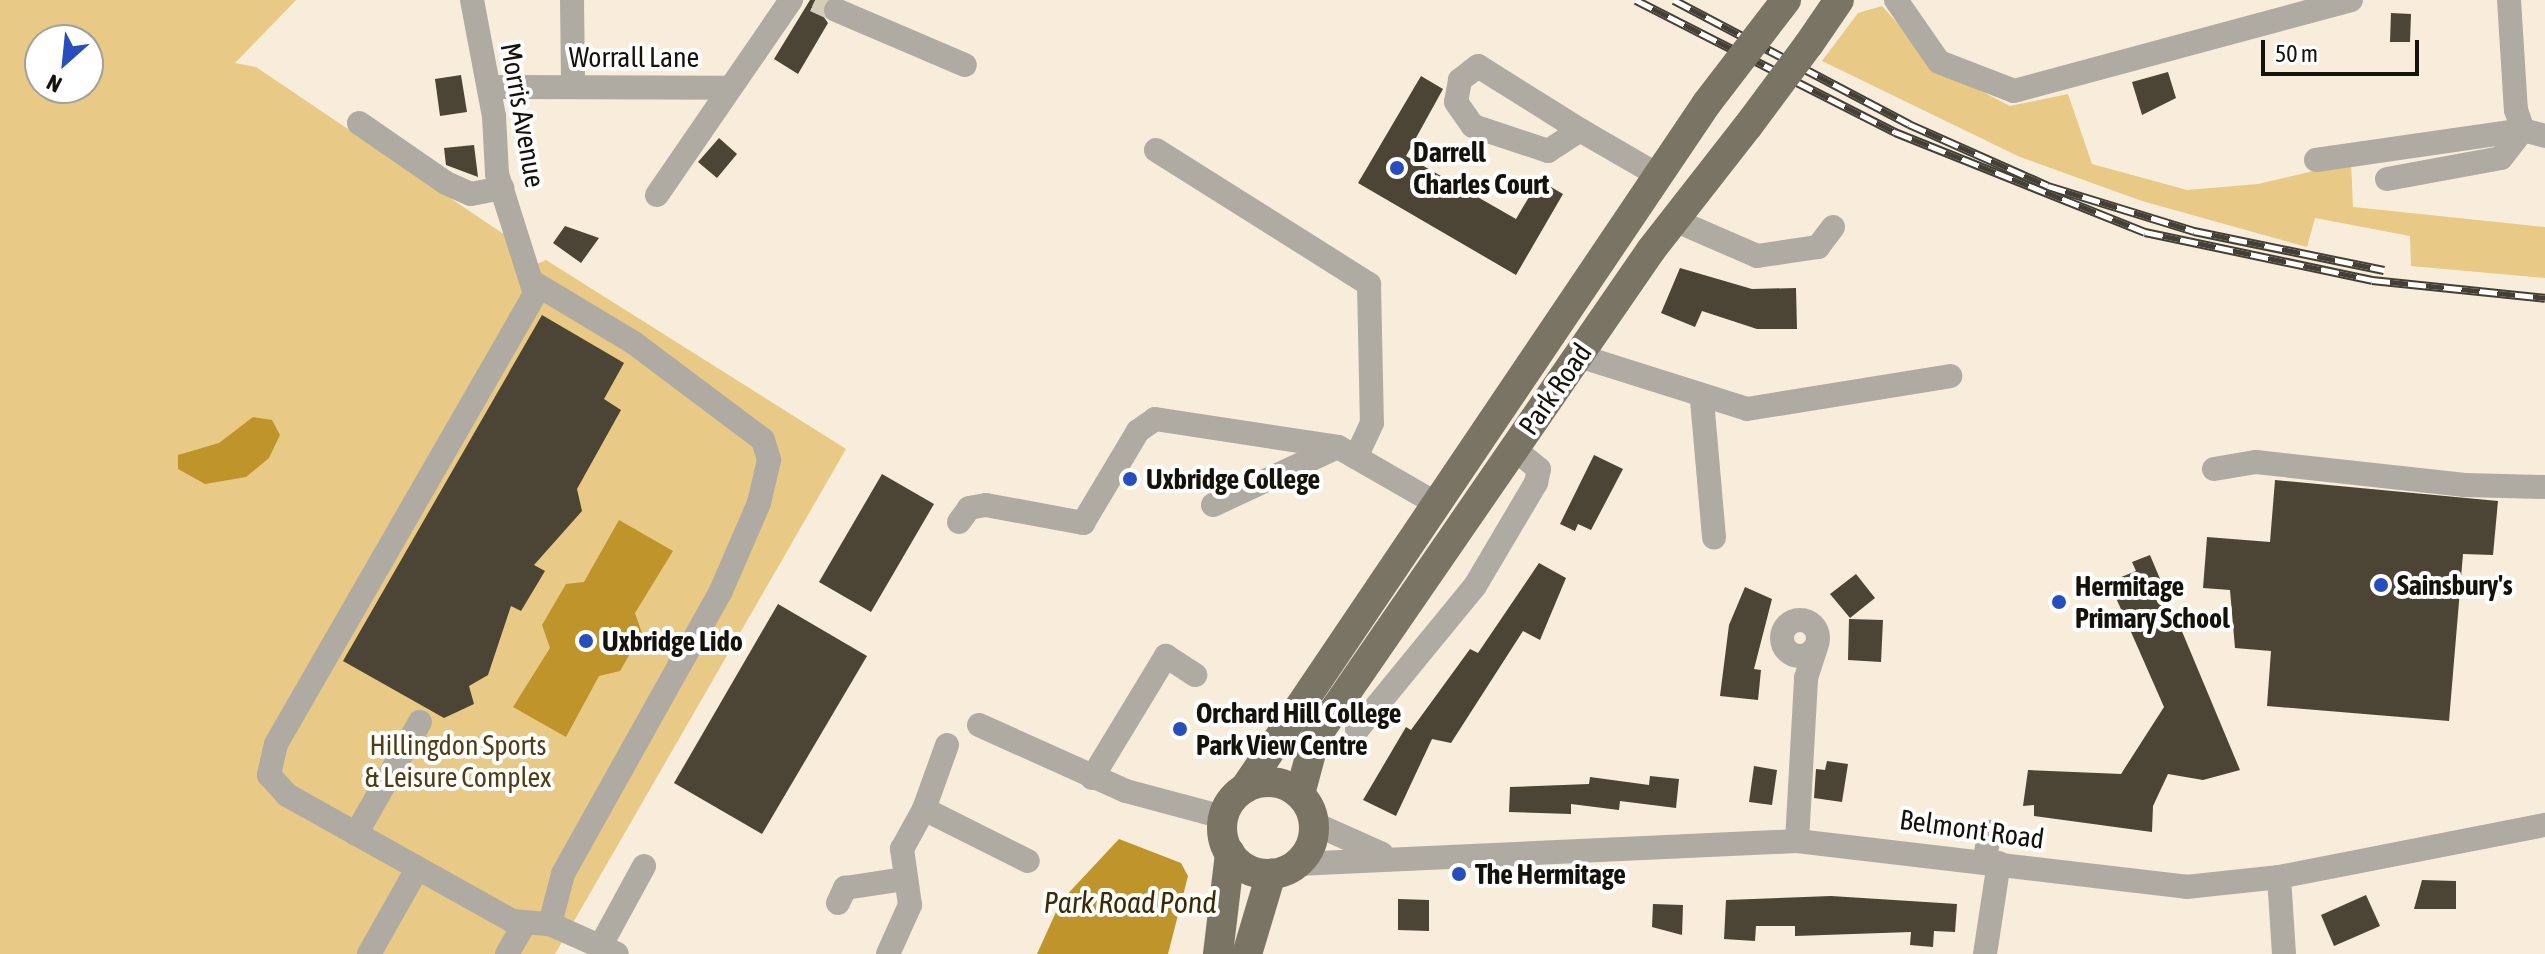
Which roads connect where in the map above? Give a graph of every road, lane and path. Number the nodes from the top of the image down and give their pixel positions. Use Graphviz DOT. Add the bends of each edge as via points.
graph roads {
  1 [pos="472,0"];
  2 [pos="572,0"];
  3 [pos="791,0"];
  4 [pos="1786,0"];
  5 [pos="1839,0"];
  6 [pos="1896,0"];
  7 [pos="2351,0"];
  8 [pos="2509,0"];
  9 [pos="836,10"];
  10 [pos="965,65"];
  11 [pos="489,87"];
  12 [pos="573,87"];
  13 [pos="730,88"];
  14 [pos="359,123"];
  15 [pos="1580,130"];
  16 [pos="2534,133"];
  17 [pos="1156,150"];
  18 [pos="2316,160"];
  19 [pos="1656,174"];
  20 [pos="2387,179"];
  21 [pos="502,188"];
  22 [pos="657,195"];
  23 [pos="1672,219"];
  24 [pos="1833,227"];
  25 [pos="536,284"];
  26 [pos="1579,356"];
  27 [pos="1950,376"];
  28 [pos="1702,400"];
  29 [pos="1514,449"];
  30 [pos="1347,452"];
  31 [pos="2214,469"];
  32 [pos="2545,487"];
  33 [pos="1437,504"];
  34 [pos="1213,505"];
  35 [pos="959,522"];
  36 [pos="1714,537"];
  37 [pos="1195,675"];
  38 [pos="1806,678"];
  39 [pos="420,722"];
  40 [pos="979,725"];
  41 [pos="1357,730"];
  42 [pos="947,745"];
  43 [pos="1092,778"];
  44 [pos="1245,788"];
  45 [pos="1300,794"];
  46 [pos="924,809"];
  47 [pos="1223,817"];
  48 [pos="1315,824"];
  49 [pos="2545,825"];
  50 [pos="1990,832"];
  51 [pos="356,834"];
  52 [pos="1797,841"];
  53 [pos="1230,853"];
  54 [pos="1384,855"];
  55 [pos="1028,861"];
  56 [pos="1992,862"];
  57 [pos="644,866"];
  58 [pos="417,869"];
  59 [pos="1284,869"];
  60 [pos="2279,877"];
  61 [pos="905,879"];
  62 [pos="838,903"];
  63 [pos="524,924"];
  64 [pos="550,924"];
  65 [pos="594,947"];
  66 [pos="369,954"];
  67 [pos="507,954"];
  68 [pos="888,954"];
  69 [pos="1218,954"];
  70 [pos="1247,954"];
  71 [pos="1985,954"];
  72 [pos="2284,954"];
  1 -- 11 [label="street, Morris Avenue"];
  2 -- 12 [label="street"];
  3 -- 13 [label="street"];
  4 -- 19 [label="main road, Park Road, bridge"];
  5 -- 23 [label="main road, Park Road, bridge" via="1748,126"];
  6 -- 7 [label="street" via="1939,62 2014,91"];
  8 -- 16 [label="street"];
  9 -- 10 [label="street"];
  11 -- 12 [label="street, Worrall Lane"];
  11 -- 21 [label="street, Morris Avenue"];
  12 -- 13 [label="street, Worrall Lane"];
  13 -- 22 [label="street"];
  14 -- 21 [label="street" via="446,183 471,194"];
  15 -- 15 [label="street" via="1548,151 1473,126 1456,102 1460,80 1478,66"];
  15 -- 19 [label="street"];
  16 -- 18 [label="street"];
  16 -- 20 [label="street" via="2501,158"];
  17 -- 30 [label="street" via="1369,284 1372,423"];
  19 -- 33 [label="main road, Park Road"];
  21 -- 25 [label="street, Morris Avenue"];
  23 -- 24 [label="street" via="1757,256 1818,247"];
  23 -- 26 [label="main road, Park Road"];
  25 -- 51 [label="street" via="526,315 270,759 270,778 281,790"];
  25 -- 64 [label="street" via="634,343 763,440 769,460 721,591 563,874"];
  26 -- 28 [label="street"];
  26 -- 29 [label="main road, Park Road"];
  27 -- 28 [label="street" via="1747,409"];
  28 -- 36 [label="street"];
  29 -- 41 [label="street" via="1539,469 1536,483 1483,575"];
  29 -- 45 [label="main road, Park Road" via="1315,738"];
  30 -- 33 [label="street"];
  30 -- 34 [label="street"];
  30 -- 35 [label="street" via="1155,419 1138,431 1083,523 986,505 969,508"];
  31 -- 32 [label="street" via="2256,462 2465,485"];
  33 -- 44 [label="main road, Park Road"];
  37 -- 43 [label="street" via="1166,656"];
  38 -- 38 [label="street" via="1816,647 1803,656 1786,650"];
  38 -- 52 [label="street"];
  39 -- 51 [label="street"];
  40 -- 43 [label="street"];
  42 -- 46 [label="street"];
  43 -- 47 [label="street"];
  44 -- 45 [label="main road" via="1275,782"];
  44 -- 47 [label="main road"];
  45 -- 48 [label="main road"];
  46 -- 55 [label="street"];
  46 -- 61 [label="street" via="902,849"];
  47 -- 53 [label="main road"];
  48 -- 54 [label="street"];
  48 -- 59 [label="main road"];
  49 -- 60 [label="street, Belmont Road"];
  50 -- 56 [label="street"];
  51 -- 58 [label="street"];
  52 -- 54 [label="street, Belmont Road"];
  52 -- 56 [label="street, Belmont Road"];
  53 -- 59 [label="main road" via="1246,868"];
  53 -- 69 [label="main road"];
  54 -- 59 [label="street, Belmont Road"];
  56 -- 60 [label="street, Belmont Road" via="2186,887"];
  56 -- 71 [label="street"];
  57 -- 65 [label="street"];
  58 -- 63 [label="street"];
  58 -- 66 [label="street"];
  59 -- 70 [label="main road"];
  60 -- 72 [label="street"];
  61 -- 62 [label="street" via="845,888"];
  61 -- 68 [label="street" via="908,917"];
  63 -- 64 [label="street"];
  63 -- 67 [label="street"];
  64 -- 65 [label="street"];
}
